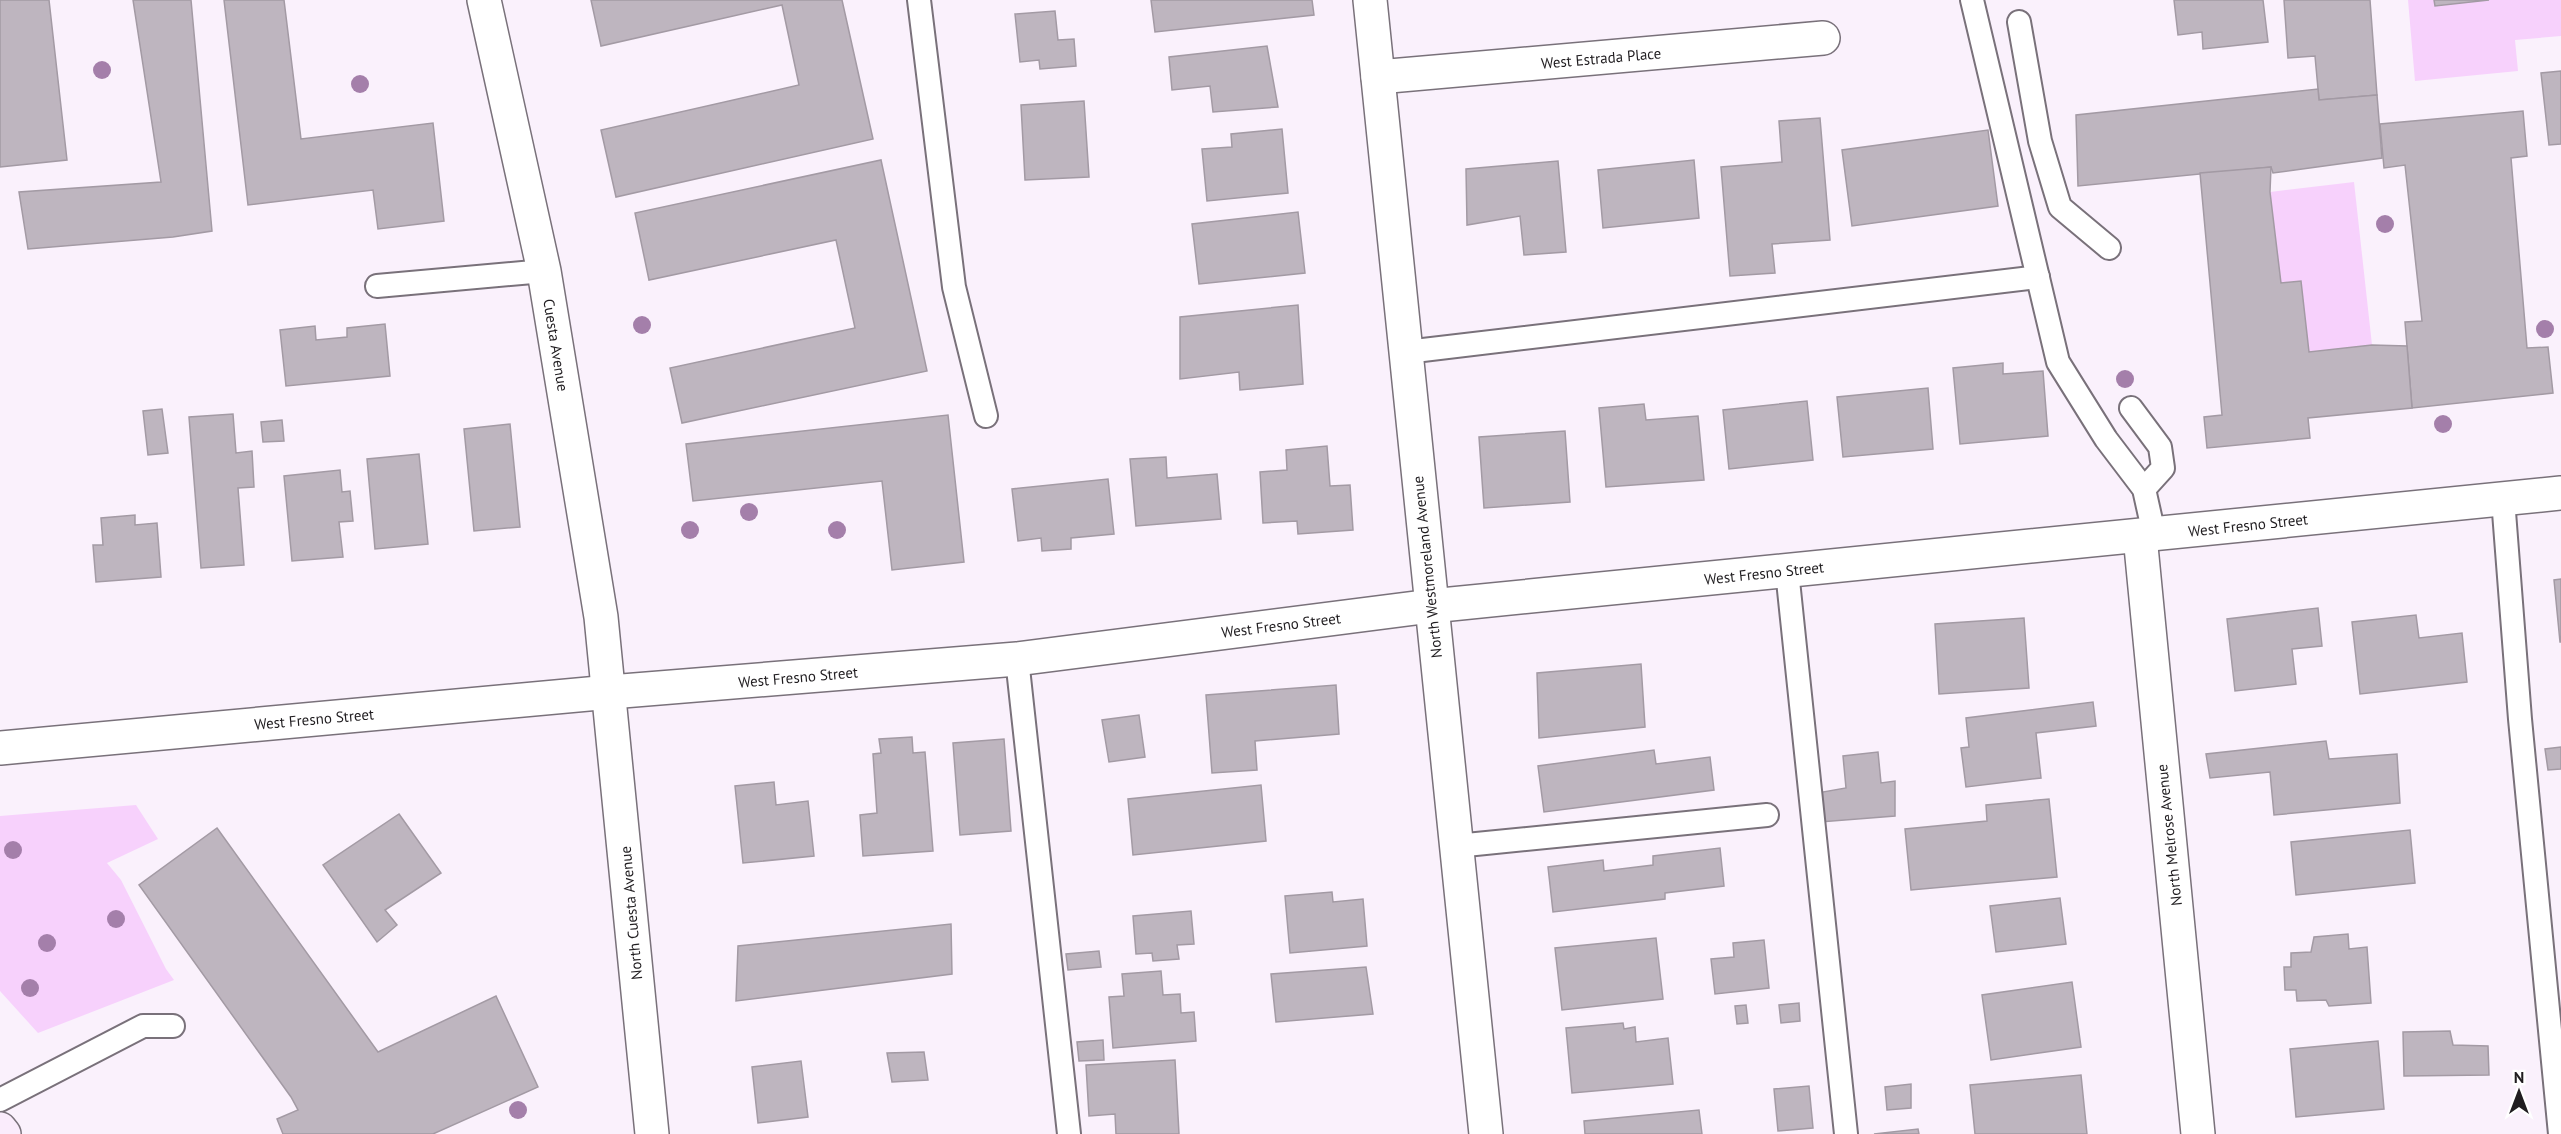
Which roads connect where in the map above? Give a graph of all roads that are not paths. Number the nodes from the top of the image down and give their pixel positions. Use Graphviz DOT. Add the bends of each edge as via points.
graph roads {
  1 [pos="484,0"];
  2 [pos="919,0"];
  3 [pos="1370,0"];
  4 [pos="1971,0"];
  5 [pos="2019,22"];
  6 [pos="1823,38"];
  7 [pos="1378,77"];
  8 [pos="2109,248"];
  9 [pos="544,271"];
  10 [pos="2038,277"];
  11 [pos="377,286"];
  12 [pos="1406,352"];
  13 [pos="2131,408"];
  14 [pos="986,416"];
  15 [pos="2144,489"];
  16 [pos="2561,493"];
  17 [pos="2503,499"];
  18 [pos="2147,535"];
  19 [pos="1787,571"];
  20 [pos="1431,606"];
  21 [pos="1017,659"];
  22 [pos="610,692"];
  23 [pos="0,748"];
  24 [pos="1767,814"];
  25 [pos="1456,846"];
  26 [pos="173,1026"];
  27 [pos="0,1100"];
  28 [pos="0,1129"];
  29 [pos="4,1134"];
  30 [pos="652,1134"];
  31 [pos="1068,1134"];
  32 [pos="1486,1134"];
  33 [pos="1846,1134"];
  34 [pos="2198,1134"];
  35 [pos="2560,1134"];
  1 -- 9 [label="street, Cuesta Avenue"];
  2 -- 14 [label="lane" via="954,287"];
  3 -- 7 [label="street, North Westmoreland Avenue"];
  4 -- 10 [label="lane"];
  5 -- 8 [label="lane" via="2040,141 2060,207"];
  6 -- 7 [label="street, West Estrada Place"];
  7 -- 12 [label="street, North Westmoreland Avenue"];
  9 -- 11 [label="lane"];
  9 -- 22 [label="street, Cuesta Avenue"];
  10 -- 12 [label="lane"];
  10 -- 15 [label="lane" via="2058,362 2106,439"];
  12 -- 20 [label="street, North Westmoreland Avenue"];
  13 -- 15 [label="lane" via="2160,447 2163,468"];
  15 -- 18 [label="lane"];
  16 -- 17 [label="street, West Fresno Street"];
  17 -- 18 [label="street, West Fresno Street"];
  17 -- 35 [label="lane"];
  18 -- 19 [label="street, West Fresno Street"];
  18 -- 34 [label="street, North Melrose Avenue"];
  19 -- 20 [label="street, West Fresno Street"];
  19 -- 33 [label="lane"];
  20 -- 21 [label="street, West Fresno Street"];
  20 -- 25 [label="street, North Westmoreland Avenue"];
  21 -- 22 [label="street, West Fresno Street"];
  21 -- 31 [label="lane"];
  22 -- 23 [label="street, West Fresno Street"];
  22 -- 30 [label="street, North Cuesta Avenue"];
  24 -- 25 [label="lane"];
  25 -- 32 [label="street, North Westmoreland Avenue"];
  26 -- 27 [label="lane" via="143,1026"];
  28 -- 29 [label="main road"];
}
